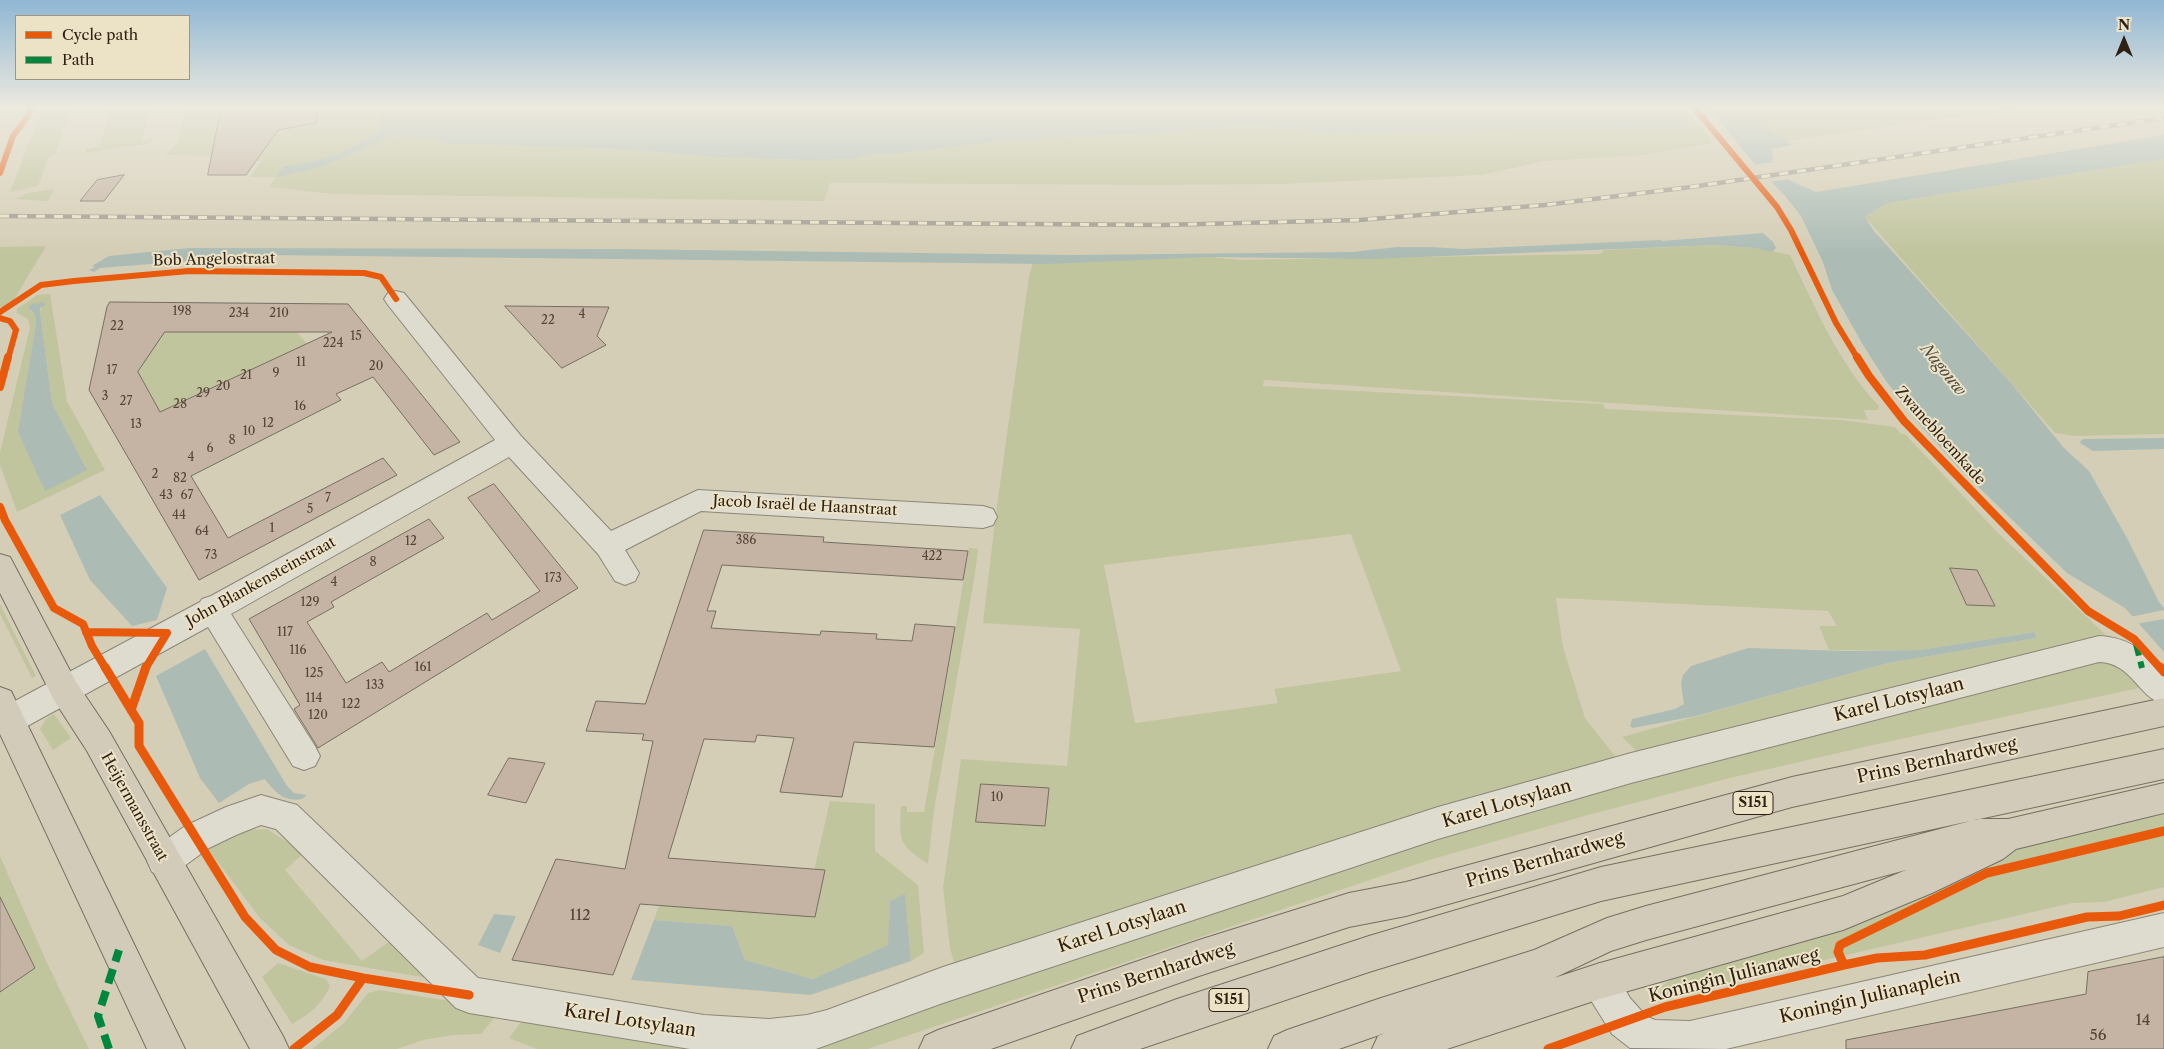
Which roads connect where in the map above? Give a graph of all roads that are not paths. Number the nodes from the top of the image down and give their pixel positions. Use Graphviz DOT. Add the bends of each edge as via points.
graph roads {
  1 [pos="396,299"];
  2 [pos="512,444"];
  3 [pos="983,517"];
  4 [pos="608,546"];
  5 [pos="0,565"];
  6 [pos="625,572"];
  7 [pos="212,608"];
  8 [pos="65,691"];
  9 [pos="2163,706"];
  10 [pos="4,710"];
  11 [pos="304,756"];
  12 [pos="2164,764"];
  13 [pos="2164,798"];
  14 [pos="2008,835"];
  15 [pos="164,861"];
  16 [pos="2164,930"];
  17 [pos="1581,947"];
  18 [pos="1600,981"];
  19 [pos="166,1049"];
  20 [pos="270,1049"];
  21 [pos="938,1049"];
  22 [pos="1090,1049"];
  23 [pos="1287,1049"];
  24 [pos="1391,1049"];
  1 -- 2 [label="street"];
  2 -- 4 [label="street"];
  2 -- 7 [label="street, John Blankensteinstraat"];
  3 -- 4 [label="street, Jacob Israël de Haanstraat" via="698,500"];
  4 -- 6 [label="street"];
  5 -- 8 [label="main road, Heijermansstraat"];
  7 -- 8 [label="street, John Blankensteinstraat"];
  7 -- 11 [label="street"];
  8 -- 10 [label="street, John Blankensteinstraat"];
  8 -- 15 [label="main road, Heijermansstraat" via="98,742"];
  9 -- 15 [label="street, Karel Lotsylaan" via="2138,654 2099,649 1631,768 1438,823 952,982 827,1028 769,1038 704,1033 469,995 285,816 261,810 226,823 197,837"];
  9 -- 21 [label="main road, Prins Bernhardweg / S151" via="1792,792 1406,899 1350,910 1128,981"];
  10 -- 19 [label="main road"];
  12 -- 22 [label="main road, S151" via="1601,884 1369,954"];
  13 -- 14 [label="main road, Koningin Julianaweg"];
  14 -- 17 [label="main road, Koningin Julianaweg" via="1978,835 1874,861 1632,926"];
  14 -- 18 [label="main road, Koningin Julianaweg" via="1991,848 1863,906"];
  15 -- 20 [label="main road, Heijermansstraat"];
  16 -- 18 [label="street, Koningin Julianaplein" via="1690,1038 1664,1040 1638,1033 1624,1020"];
  17 -- 18 [label="main road"];
  17 -- 23 [label="main road, Koningin Julianaweg" via="1538,967"];
  18 -- 24 [label="main road, Koningin Julianaweg"];
}
